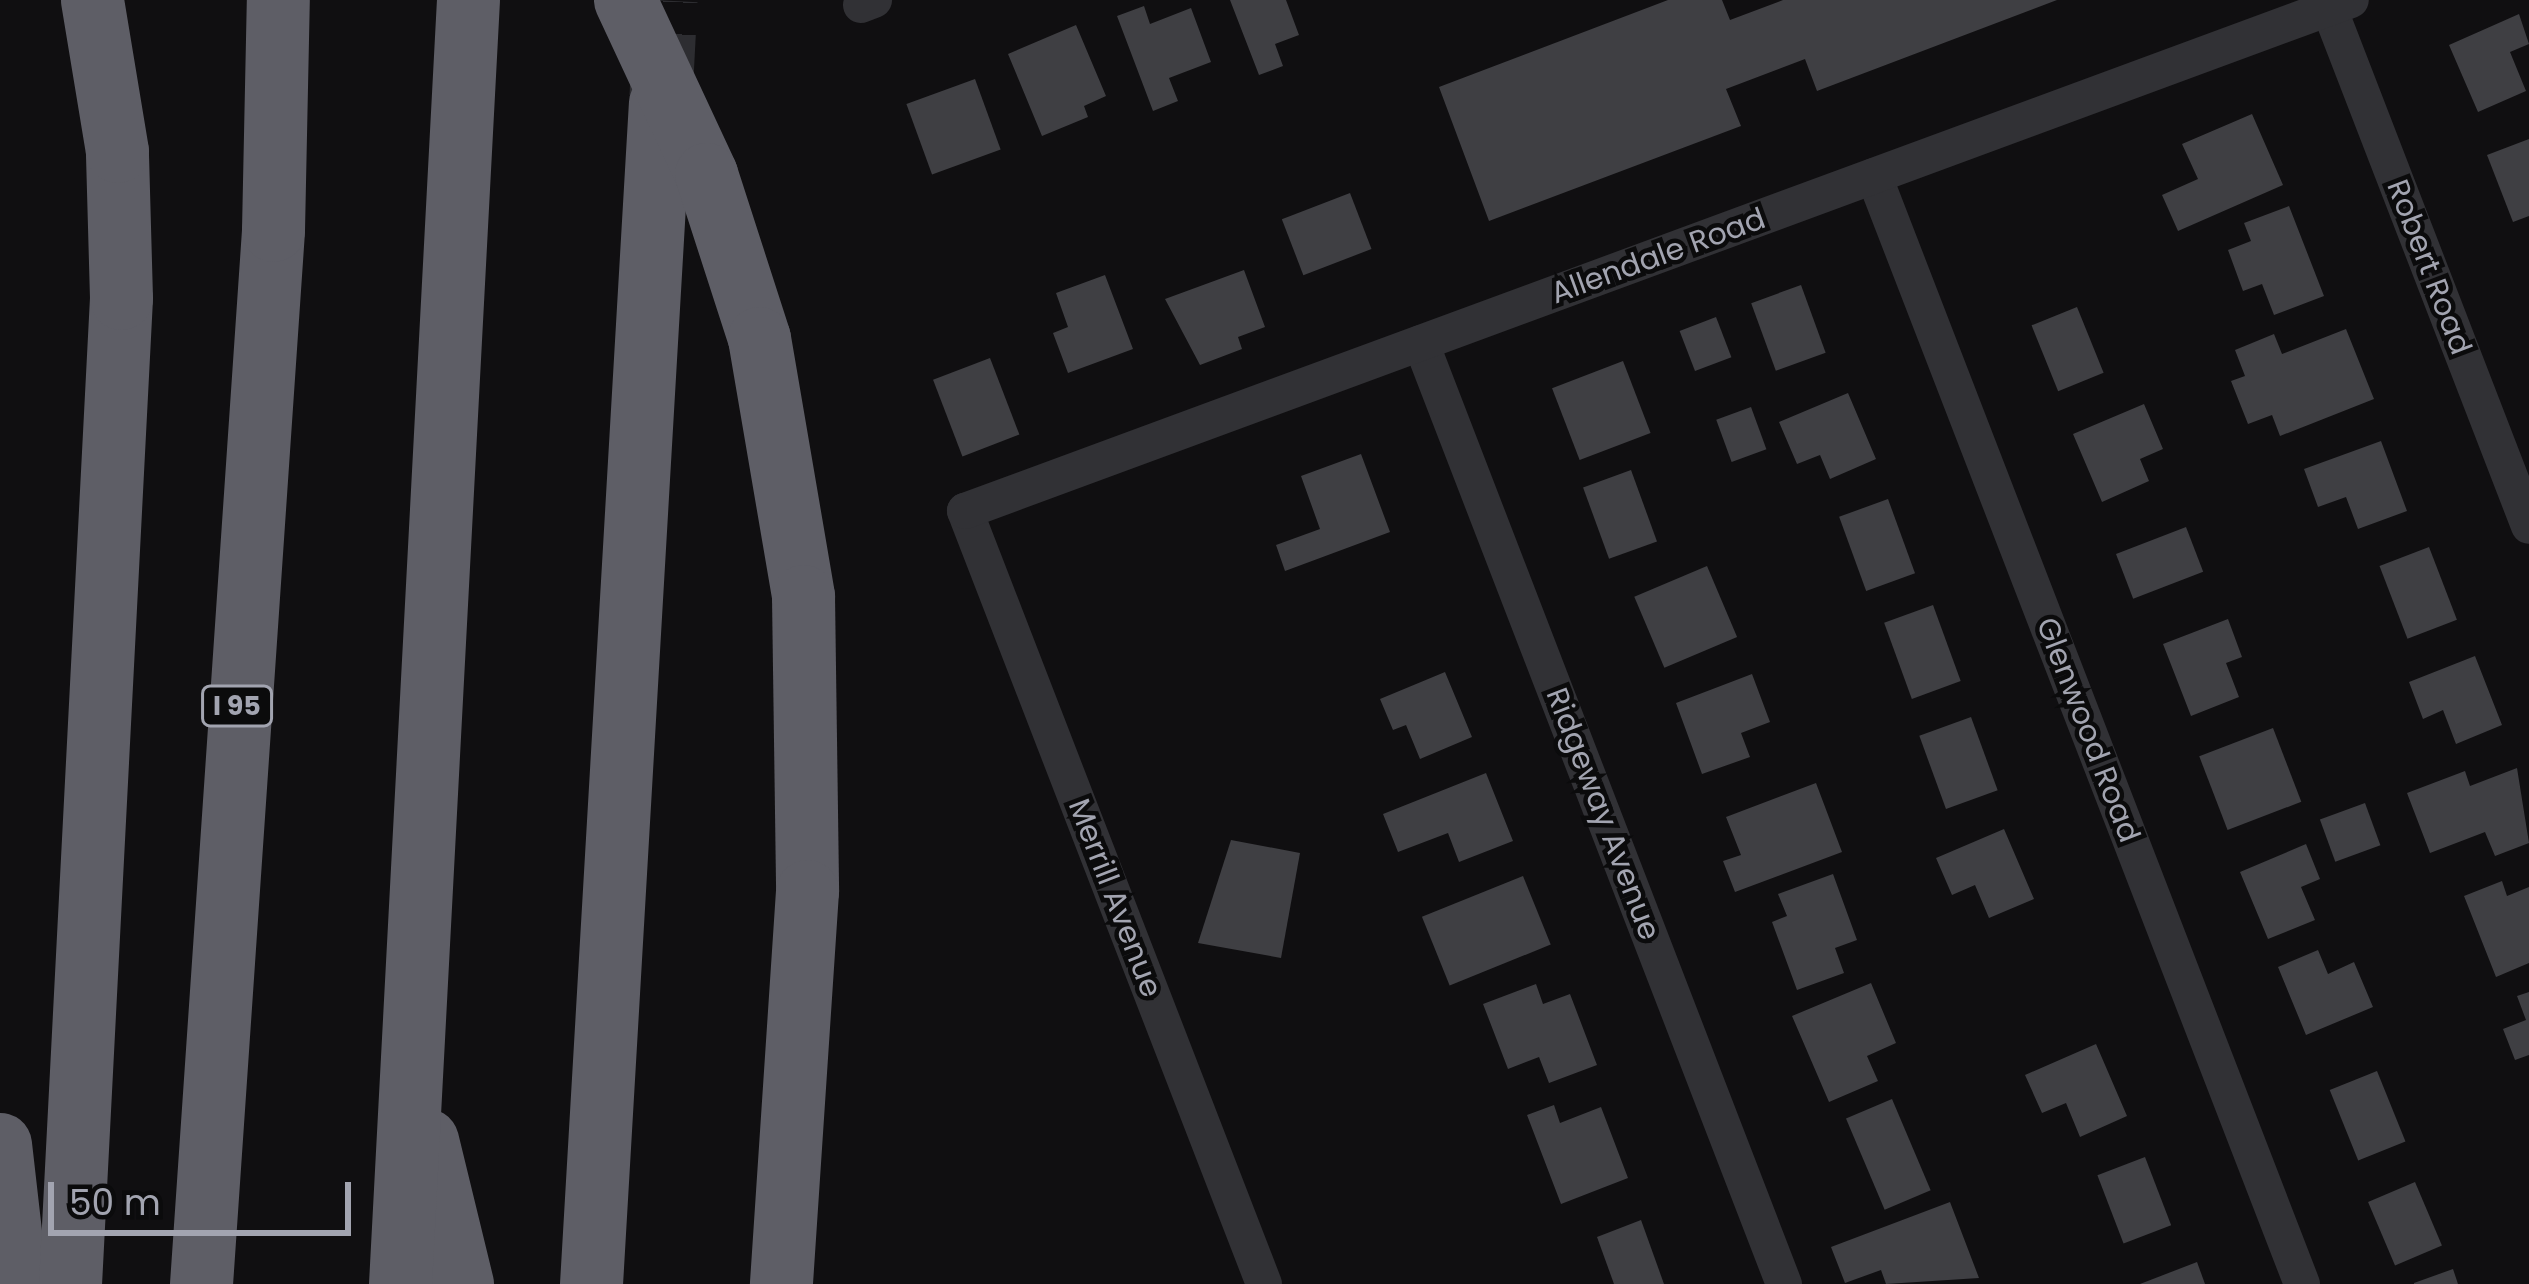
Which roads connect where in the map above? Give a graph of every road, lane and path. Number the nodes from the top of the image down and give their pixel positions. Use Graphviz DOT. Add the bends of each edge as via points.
graph roads {
  1 [pos="92,0"];
  2 [pos="278,0"];
  3 [pos="468,0"];
  4 [pos="626,0"];
  5 [pos="2340,4"];
  6 [pos="660,104"];
  7 [pos="1874,176"];
  8 [pos="1421,343"];
  9 [pos="965,512"];
  10 [pos="2529,526"];
  11 [pos="415,1091"];
  12 [pos="0,1144"];
  13 [pos="16,1284"];
  14 [pos="70,1284"];
  15 [pos="200,1284"];
  16 [pos="400,1284"];
  17 [pos="462,1284"];
  18 [pos="591,1284"];
  19 [pos="781,1284"];
  20 [pos="1264,1284"];
  21 [pos="1784,1284"];
  22 [pos="2302,1284"];
  1 -- 14 [label="highway" via="117,151 121,298"];
  2 -- 15 [label="highway, I 95" via="273,230"];
  3 -- 11 [label="highway"];
  4 -- 19 [label="highway, bridge" via="706,175 759,338 803,596 807,891"];
  5 -- 7 [label="street, Allendale Road"];
  5 -- 10 [label="street, Robert Road"];
  6 -- 18 [label="highway"];
  7 -- 8 [label="street, Allendale Road"];
  7 -- 22 [label="street, Glenwood Road"];
  8 -- 9 [label="street, Allendale Road"];
  8 -- 21 [label="street, Ridgeway Avenue"];
  9 -- 20 [label="street, Merrill Avenue"];
  11 -- 16 [label="highway"];
  11 -- 17 [label="highway"];
  12 -- 13 [label="highway"];
}
